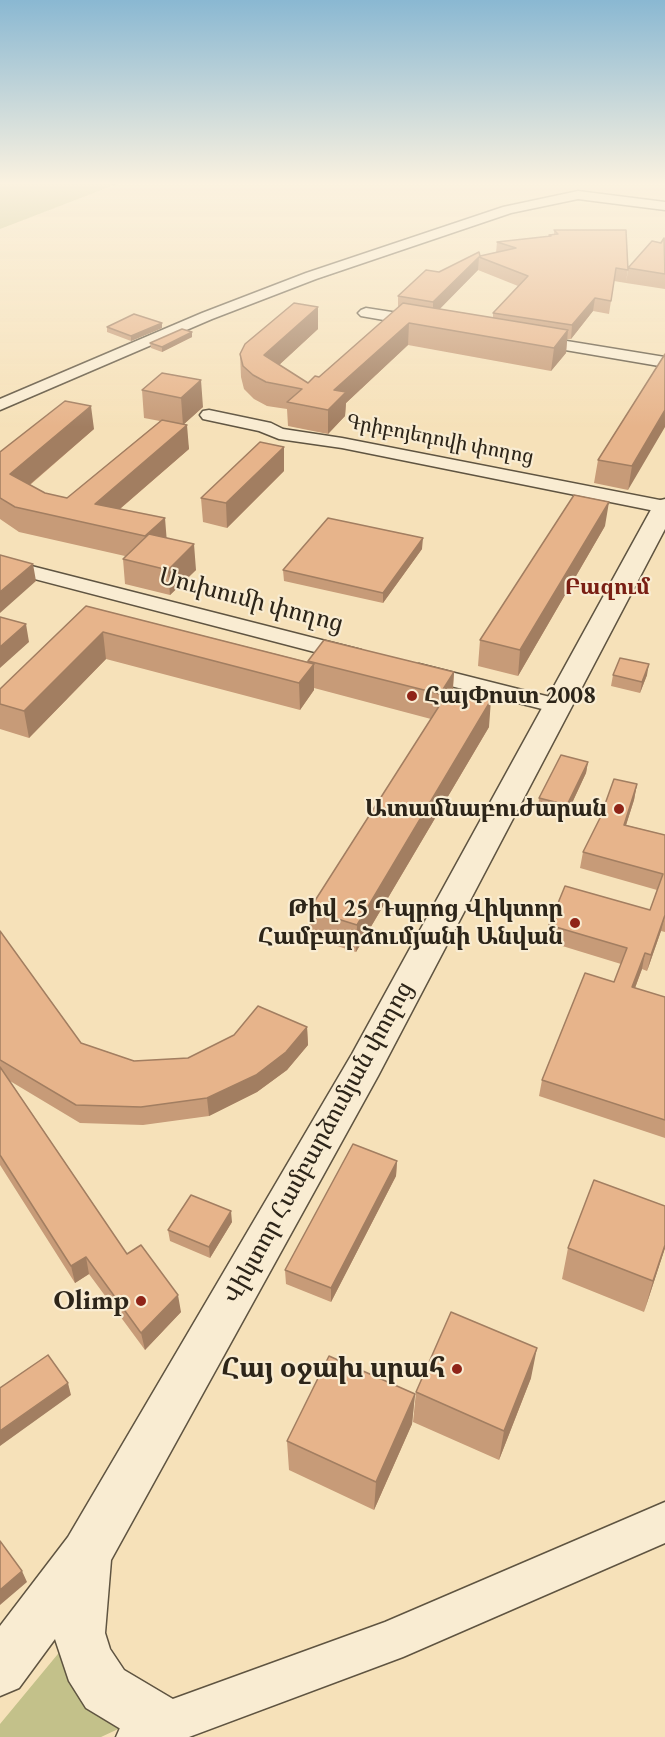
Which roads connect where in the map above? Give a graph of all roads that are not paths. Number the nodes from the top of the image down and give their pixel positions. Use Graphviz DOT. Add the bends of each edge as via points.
graph roads {
  1 [pos="344,265"];
  2 [pos="366,313"];
  3 [pos="439,324"];
  4 [pos="512,336"];
  5 [pos="665,362"];
  6 [pos="0,405"];
  7 [pos="209,415"];
  8 [pos="665,507"];
  9 [pos="0,564"];
  10 [pos="371,660"];
  11 [pos="394,665"];
  12 [pos="558,706"];
  13 [pos="665,1522"];
  14 [pos="86,1555"];
  15 [pos="0,1669"];
  16 [pos="152,1731"];
  1 -- 6 [label="street" via="207,316"];
  2 -- 3 [label="street"];
  4 -- 5 [label="street"];
  7 -- 8 [label="street, Գրիբոյեդովի փողոց" via="265,427 279,434"];
  8 -- 12 [label="street, Վիկտոր Համբարձումյան փողոց"];
  9 -- 10 [label="street, Սուխումի փողոց"];
  11 -- 12 [label="street"];
  12 -- 14 [label="street, Վիկտոր Համբարձումյան փողոց" via="365,1065"];
  13 -- 16 [label="street" via="388,1642"];
  14 -- 15 [label="street, Վիկտոր Համբարձումյան փողոց"];
  14 -- 16 [label="street" via="79,1633 88,1662 105,1689"];
}
